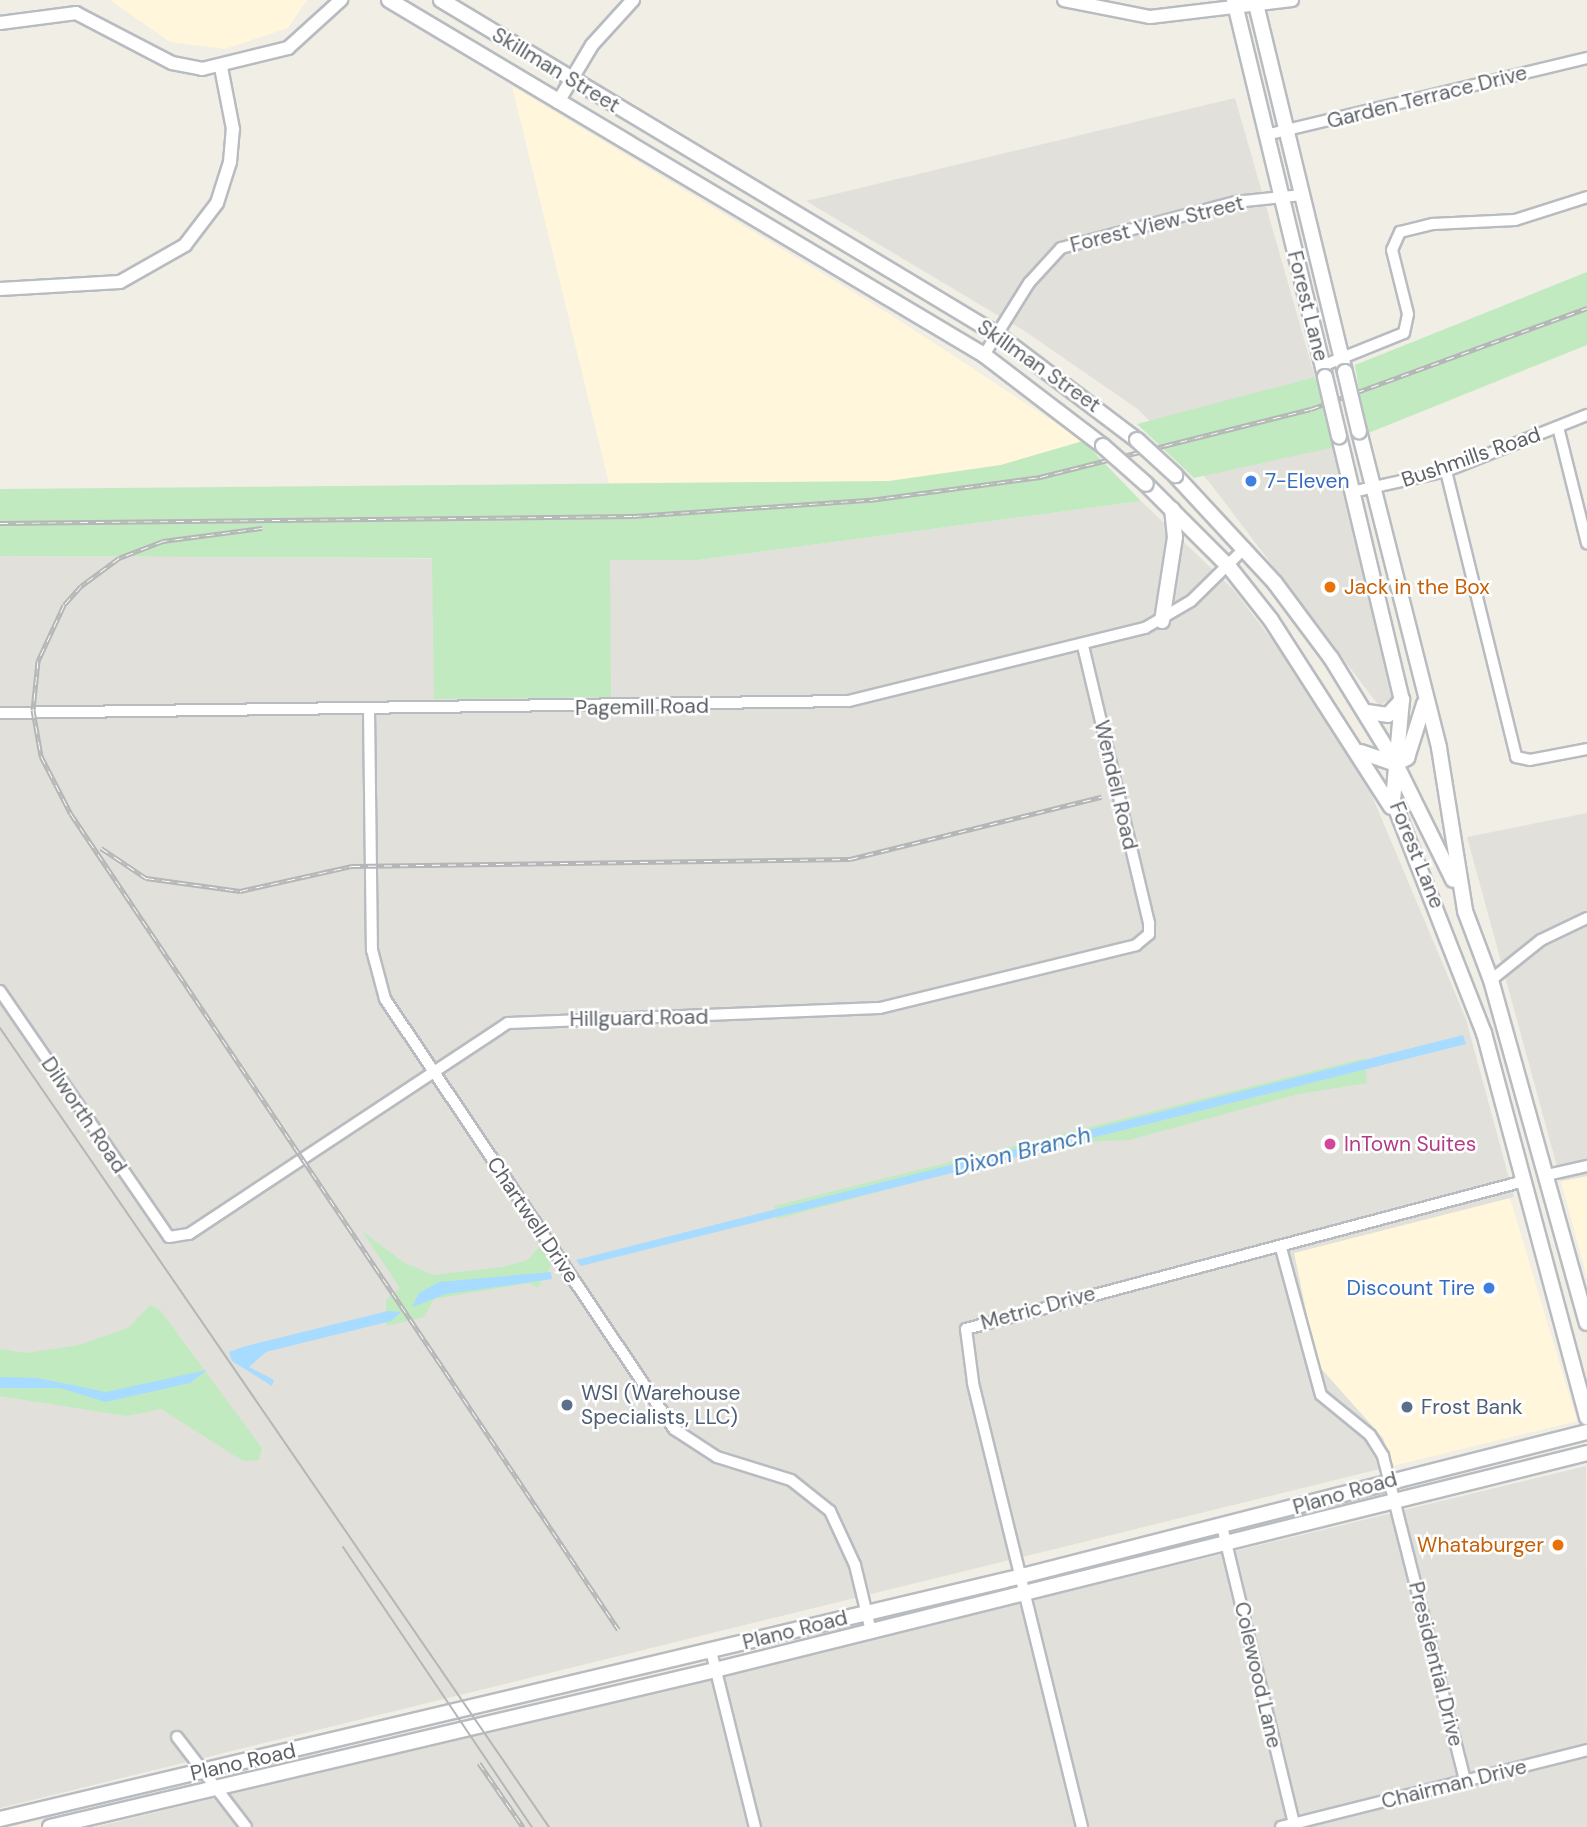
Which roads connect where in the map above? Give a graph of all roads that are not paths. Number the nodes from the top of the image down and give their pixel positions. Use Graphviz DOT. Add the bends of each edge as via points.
graph roads {
  1 [pos="341,0"];
  2 [pos="389,0"];
  3 [pos="441,0"];
  4 [pos="633,0"];
  5 [pos="1064,0"];
  6 [pos="1292,0"];
  7 [pos="1254,2"];
  8 [pos="1235,4"];
  9 [pos="0,23"];
  10 [pos="1587,58"];
  11 [pos="221,67"];
  12 [pos="570,79"];
  13 [pos="558,102"];
  14 [pos="1286,131"];
  15 [pos="1266,135"];
  16 [pos="1302,195"];
  17 [pos="1281,197"];
  18 [pos="1587,197"];
  19 [pos="787,207"];
  20 [pos="774,228"];
  21 [pos="0,289"];
  22 [pos="998,335"];
  23 [pos="984,355"];
  24 [pos="1341,356"];
  25 [pos="1323,371"];
  26 [pos="1093,402"];
  27 [pos="1587,415"];
  28 [pos="1076,423"];
  29 [pos="1558,427"];
  30 [pos="1446,471"];
  31 [pos="1373,489"];
  32 [pos="1352,492"];
  33 [pos="1172,509"];
  34 [pos="1587,543"];
  35 [pos="1245,548"];
  36 [pos="1230,568"];
  37 [pos="1380,604"];
  38 [pos="1162,621"];
  39 [pos="1083,646"];
  40 [pos="1412,652"];
  41 [pos="1425,699"];
  42 [pos="1402,700"];
  43 [pos="369,709"];
  44 [pos="1367,712"];
  45 [pos="0,713"];
  46 [pos="1587,748"];
  47 [pos="1360,751"];
  48 [pos="1396,764"];
  49 [pos="1397,817"];
  50 [pos="1465,911"];
  51 [pos="1587,918"];
  52 [pos="1149,923"];
  53 [pos="1491,980"];
  54 [pos="1471,990"];
  55 [pos="0,991"];
  56 [pos="432,1070"];
  57 [pos="1587,1166"];
  58 [pos="1547,1175"];
  59 [pos="1524,1181"];
  60 [pos="169,1237"];
  61 [pos="1281,1248"];
  62 [pos="1587,1323"];
  63 [pos="1587,1417"];
  64 [pos="1587,1432"];
  65 [pos="1587,1453"];
  66 [pos="1391,1480"];
  67 [pos="1396,1500"];
  68 [pos="1222,1526"];
  69 [pos="1227,1544"];
  70 [pos="1022,1576"];
  71 [pos="1026,1592"];
  72 [pos="867,1613"];
  73 [pos="871,1632"];
  74 [pos="711,1651"];
  75 [pos="715,1670"];
  76 [pos="177,1737"];
  77 [pos="1587,1750"];
  78 [pos="203,1772"];
  79 [pos="1465,1781"];
  80 [pos="215,1787"];
  81 [pos="0,1819"];
  82 [pos="1294,1824"];
  83 [pos="50,1827"];
  84 [pos="246,1827"];
  85 [pos="755,1827"];
  86 [pos="1082,1827"];
  87 [pos="1281,1827"];
  1 -- 11 [label="street" via="288,48"];
  2 -- 13 [label="main road, Skillman Street"];
  3 -- 12 [label="main road, Skillman Street"];
  4 -- 12 [label="street"];
  5 -- 8 [label="street" via="1150,17"];
  6 -- 7 [label="street"];
  7 -- 8 [label="street"];
  7 -- 14 [label="main road, Forest Lane"];
  8 -- 15 [label="main road, Forest Lane"];
  9 -- 11 [label="street" via="76,13 172,63"];
  10 -- 14 [label="street, Garden Terrace Drive"];
  11 -- 21 [label="street" via="233,129 230,162 216,203 185,246 120,282"];
  12 -- 13 [label="street"];
  12 -- 19 [label="main road, Skillman Street"];
  13 -- 20 [label="main road, Skillman Street"];
  14 -- 15 [label="street, Garden Terrace Drive"];
  14 -- 16 [label="main road, Forest Lane"];
  15 -- 17 [label="main road, Forest Lane"];
  16 -- 17 [label="street, Forest View Street"];
  16 -- 24 [label="main road, Forest Lane"];
  17 -- 22 [label="street, Forest View Street" via="1235,202 1070,244 1044,264"];
  17 -- 25 [label="main road, Forest Lane"];
  18 -- 24 [label="street" via="1515,220 1433,224 1400,232 1392,250 1408,314 1404,333"];
  19 -- 20 [label="main road"];
  19 -- 22 [label="main road, Skillman Street"];
  20 -- 23 [label="main road, Skillman Street"];
  22 -- 23 [label="street, Forest View Street"];
  22 -- 26 [label="main road, Skillman Street"];
  23 -- 28 [label="main road, Skillman Street"];
  24 -- 25 [label="street"];
  24 -- 31 [label="main road, Forest Lane, bridge"];
  25 -- 32 [label="main road, Forest Lane, bridge"];
  26 -- 28 [label="main road"];
  26 -- 35 [label="main road, Skillman Street, bridge" via="1175,475"];
  27 -- 29 [label="street, Bushmills Road"];
  28 -- 33 [label="main road, Skillman Street, bridge"];
  29 -- 30 [label="street, Bushmills Road"];
  29 -- 34 [label="street"];
  30 -- 31 [label="street, Bushmills Road"];
  30 -- 46 [label="street" via="1516,757 1530,761"];
  31 -- 32 [label="street, Bushmills Road"];
  31 -- 40 [label="main road, Forest Lane"];
  32 -- 37 [label="main road, Forest Lane"];
  33 -- 36 [label="main road, Skillman Street"];
  33 -- 38 [label="main road" via="1175,537"];
  35 -- 36 [label="street, Pagemill Road"];
  35 -- 44 [label="main road, Skillman Street"];
  36 -- 38 [label="street, Pagemill Road"];
  36 -- 47 [label="main road, Skillman Street"];
  37 -- 40 [label="main road" via="1392,609 1399,638"];
  37 -- 42 [label="main road, Forest Lane"];
  38 -- 39 [label="street, Pagemill Road"];
  39 -- 43 [label="street, Pagemill Road" via="849,701"];
  39 -- 52 [label="street, Wendell Road"];
  40 -- 41 [label="main road, Forest Lane"];
  41 -- 48 [label="main road" via="1412,753"];
  41 -- 50 [label="main road, Forest Lane"];
  42 -- 44 [label="main road" via="1388,715"];
  42 -- 48 [label="main road, Forest Lane"];
  43 -- 45 [label="street, Pagemill Road"];
  43 -- 56 [label="street, Chartwell Drive" via="372,950 385,999"];
  44 -- 48 [label="main road, Skillman Street"];
  47 -- 48 [label="main road"];
  47 -- 49 [label="main road, Skillman Street"];
  48 -- 49 [label="main road, Forest Lane"];
  48 -- 50 [label="main road, Skillman Street"];
  49 -- 54 [label="main road, Forest Lane"];
  50 -- 53 [label="main road, Forest Lane"];
  51 -- 53 [label="street" via="1541,940"];
  52 -- 56 [label="street, Hillguard Road" via="1149,934 1136,945 880,1008 508,1023"];
  53 -- 54 [label="main road"];
  53 -- 58 [label="main road, Forest Lane"];
  54 -- 59 [label="main road, Forest Lane"];
  55 -- 60 [label="street, Dilworth Road"];
  56 -- 60 [label="street, Hillguard Road" via="189,1234"];
  56 -- 72 [label="street, Chartwell Drive" via="674,1429 717,1457 791,1480 830,1511 846,1540"];
  57 -- 58 [label="street"];
  58 -- 59 [label="main road"];
  58 -- 62 [label="main road, Forest Lane"];
  59 -- 61 [label="street, Metric Drive"];
  59 -- 63 [label="main road, Forest Lane"];
  61 -- 66 [label="street, Presidential Drive" via="1315,1383 1336,1410 1370,1435"];
  61 -- 70 [label="street, Metric Drive" via="966,1329 967,1356"];
  64 -- 66 [label="main road, Plano Road"];
  65 -- 67 [label="main road, Plano Road"];
  66 -- 67 [label="street, Presidential Drive"];
  66 -- 68 [label="main road, Plano Road"];
  67 -- 69 [label="main road, Plano Road"];
  67 -- 79 [label="street, Presidential Drive"];
  68 -- 69 [label="street, Colewood Lane"];
  68 -- 70 [label="main road, Plano Road"];
  69 -- 71 [label="main road, Plano Road"];
  69 -- 82 [label="street, Colewood Lane"];
  70 -- 71 [label="street, Metric Drive"];
  70 -- 72 [label="main road, Plano Road"];
  71 -- 73 [label="main road, Plano Road"];
  71 -- 86 [label="street, Metric Drive"];
  72 -- 73 [label="street, Chartwell Drive"];
  72 -- 74 [label="main road, Plano Road"];
  73 -- 75 [label="main road, Plano Road"];
  74 -- 75 [label="street"];
  74 -- 78 [label="main road, Plano Road"];
  75 -- 80 [label="main road, Plano Road"];
  75 -- 85 [label="street"];
  76 -- 78 [label="street"];
  77 -- 79 [label="street, Chairman Drive"];
  78 -- 80 [label="street"];
  78 -- 81 [label="main road, Plano Road"];
  79 -- 82 [label="street, Chairman Drive"];
  80 -- 83 [label="main road, Plano Road"];
  80 -- 84 [label="street"];
  82 -- 87 [label="street, Chairman Drive"];
}
